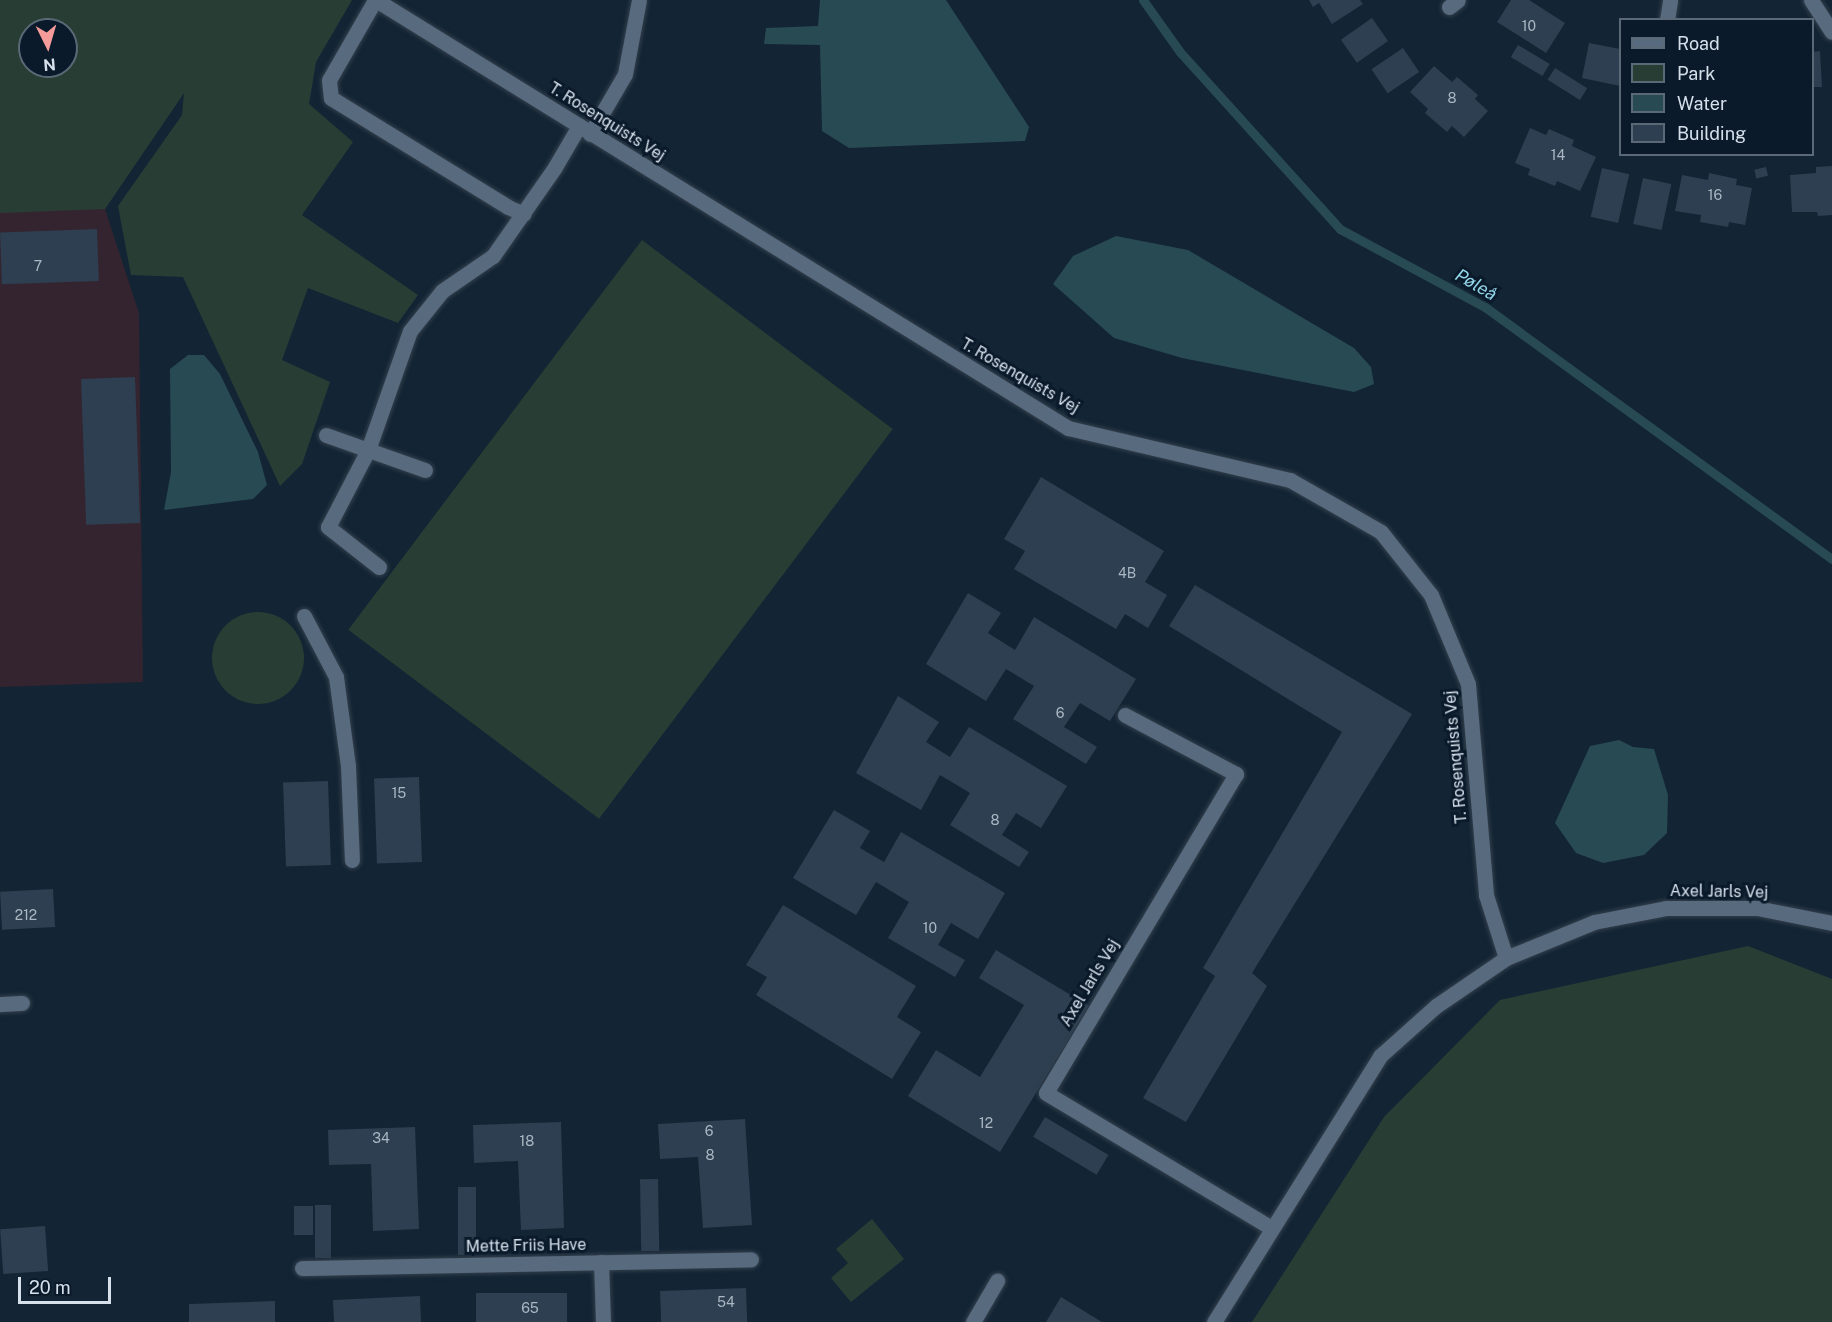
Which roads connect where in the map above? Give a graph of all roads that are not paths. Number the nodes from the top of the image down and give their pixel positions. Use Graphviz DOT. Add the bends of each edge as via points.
graph roads {
  1 [pos="375,0"];
  2 [pos="639,0"];
  3 [pos="1670,0"];
  4 [pos="1810,0"];
  5 [pos="1667,18"];
  6 [pos="1832,32"];
  7 [pos="584,130"];
  8 [pos="524,214"];
  9 [pos="326,435"];
  10 [pos="368,450"];
  11 [pos="425,470"];
  12 [pos="379,567"];
  13 [pos="304,616"];
  14 [pos="1125,715"];
  15 [pos="352,860"];
  16 [pos="1832,923"];
  17 [pos="1506,958"];
  18 [pos="22,1003"];
  19 [pos="0,1004"];
  20 [pos="1272,1228"];
  21 [pos="751,1259"];
  22 [pos="601,1262"];
  23 [pos="302,1268"];
  24 [pos="997,1281"];
  25 [pos="603,1322"];
  26 [pos="973,1322"];
  27 [pos="1214,1322"];
  1 -- 7 [label="street, T. Rosenquists Vej"];
  1 -- 8 [label="street" via="329,80 331,98"];
  2 -- 7 [label="street" via="625,74"];
  3 -- 5 [label="street"];
  4 -- 6 [label="street"];
  7 -- 8 [label="street"];
  7 -- 17 [label="street, T. Rosenquists Vej" via="1068,428 1290,480 1381,532 1431,595 1468,684 1486,895"];
  8 -- 10 [label="street" via="494,256 442,291 410,331"];
  9 -- 10 [label="street"];
  10 -- 11 [label="street"];
  10 -- 12 [label="street" via="328,526"];
  13 -- 15 [label="street" via="336,677 348,766"];
  14 -- 20 [label="street, Axel Jarls Vej" via="1236,774 1046,1093"];
  16 -- 17 [label="street, Axel Jarls Vej" via="1757,908 1666,908 1594,922"];
  17 -- 20 [label="street, Axel Jarls Vej" via="1436,1006 1380,1056"];
  18 -- 19 [label="street"];
  20 -- 27 [label="street, Axel Jarls Vej"];
  21 -- 22 [label="street, Mette Friis Have"];
  22 -- 23 [label="street, Mette Friis Have"];
  22 -- 25 [label="street"];
  24 -- 26 [label="street"];
}
